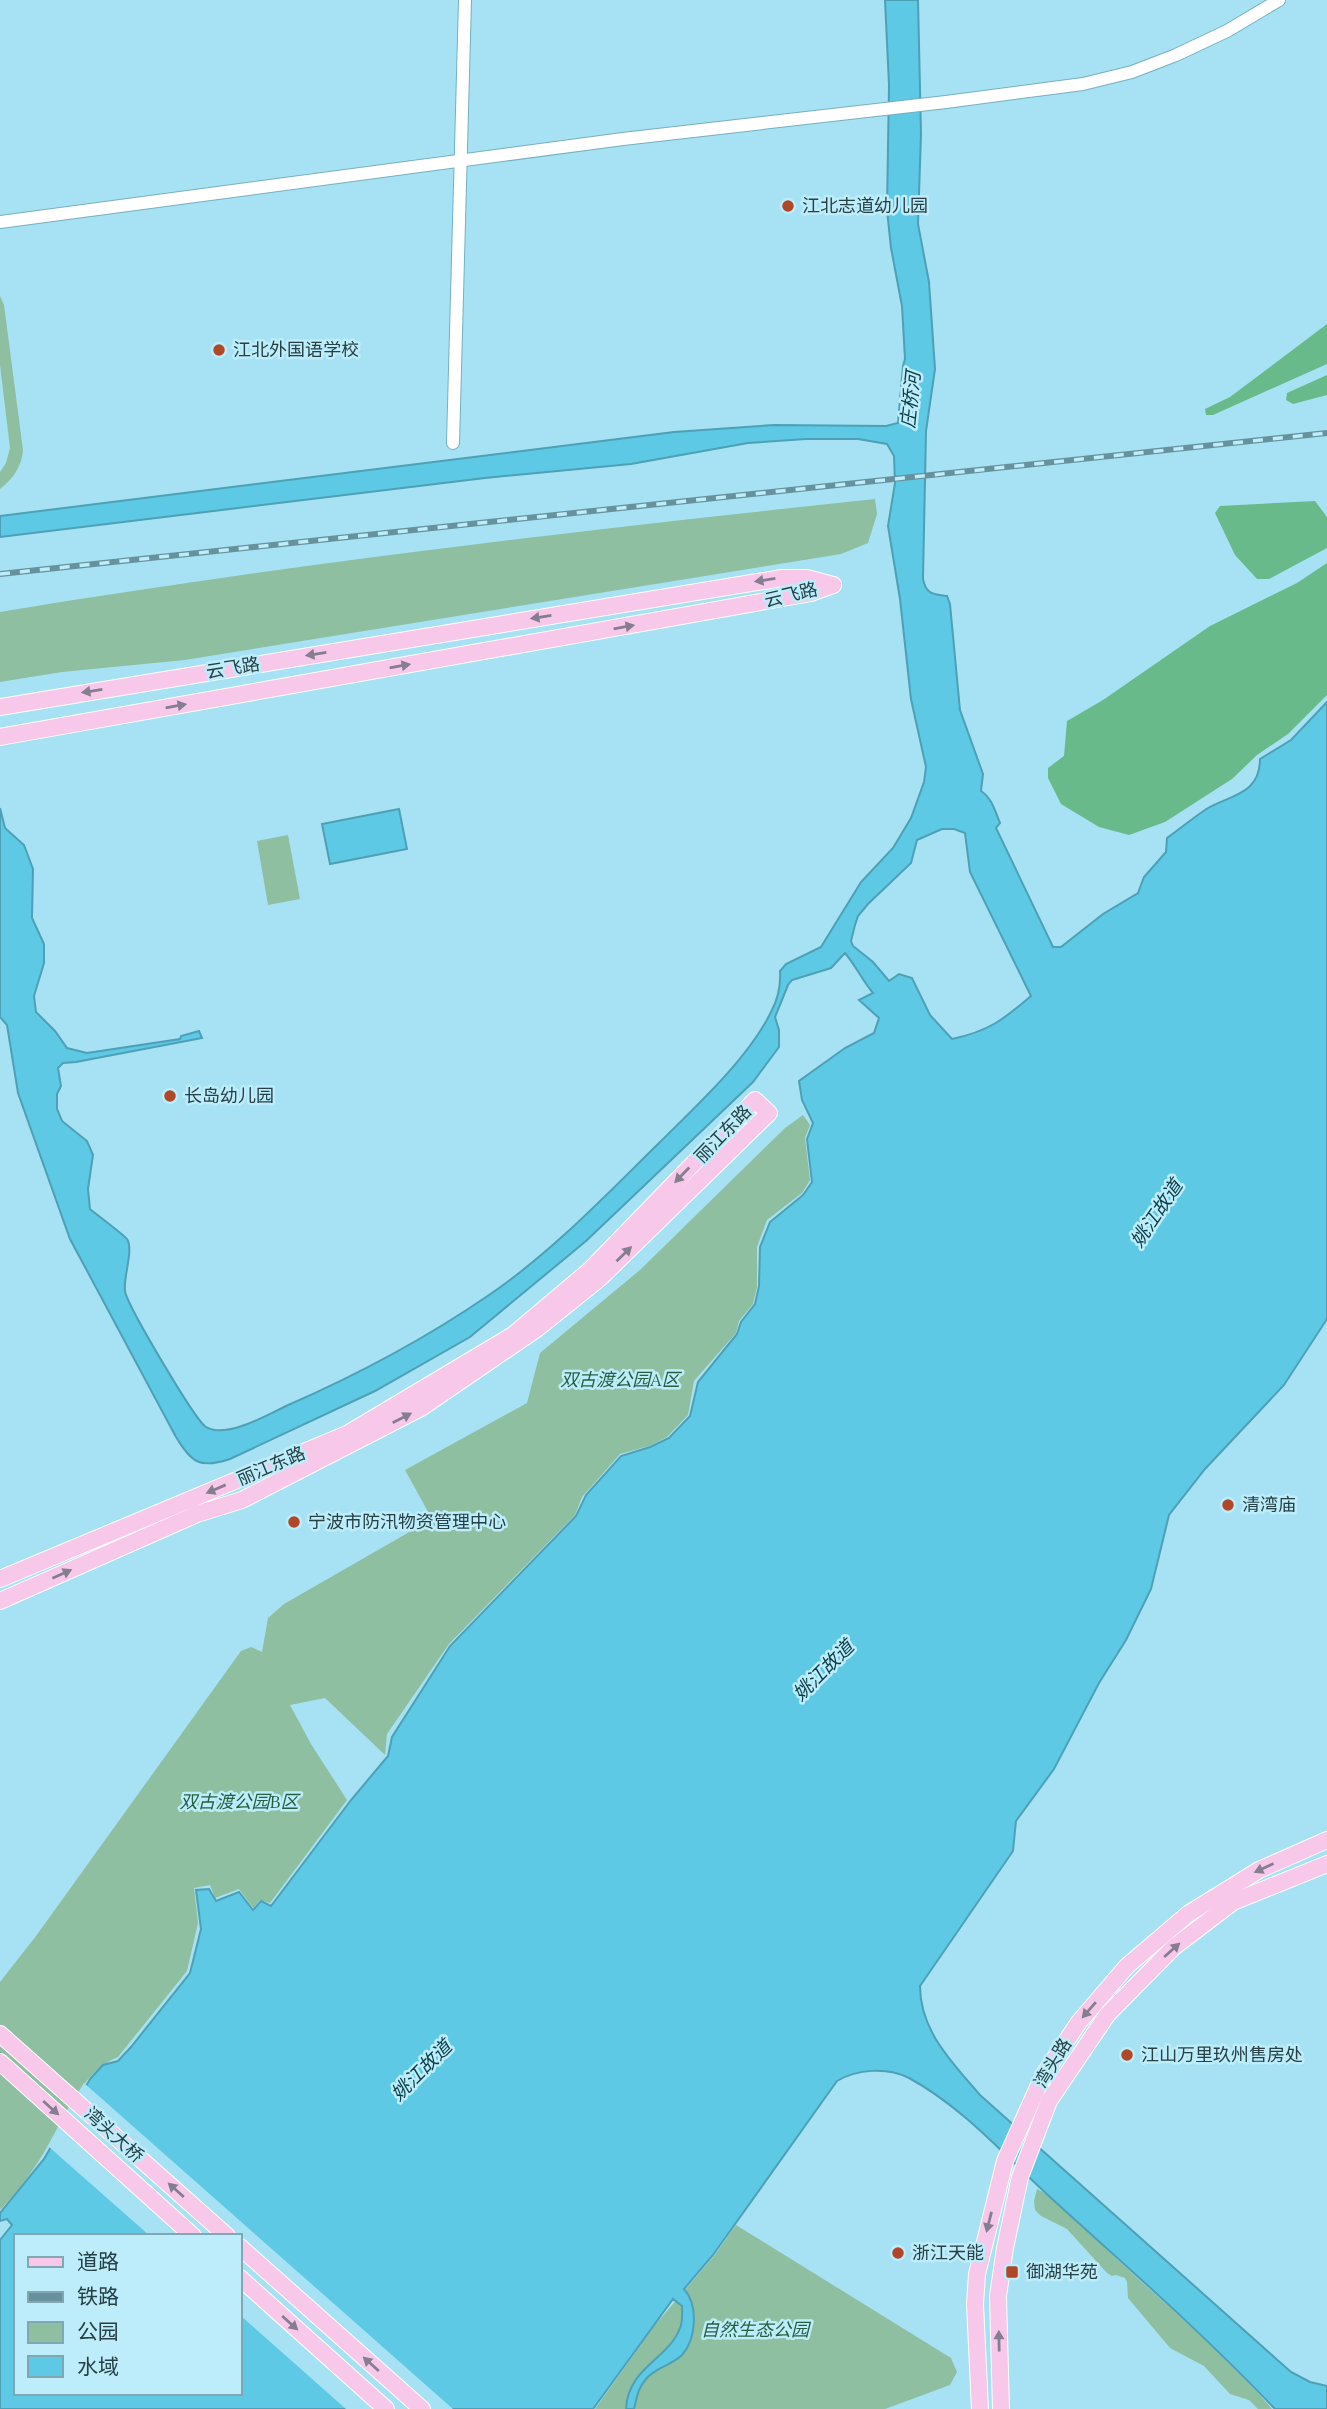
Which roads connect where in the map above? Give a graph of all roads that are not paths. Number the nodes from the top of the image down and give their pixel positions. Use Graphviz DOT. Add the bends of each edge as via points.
graph roads {
  1 [pos="465,0"];
  2 [pos="1279,0"];
  3 [pos="461,161"];
  4 [pos="0,222"];
  5 [pos="453,443"];
  6 [pos="0,707"];
  7 [pos="6,736"];
  8 [pos="0,1579"];
  9 [pos="0,1601"];
  10 [pos="1327,1840"];
  11 [pos="1327,1864"];
  12 [pos="0,2034"];
  13 [pos="0,2062"];
  14 [pos="191,2234"];
  15 [pos="225,2234"];
  16 [pos="242,2249"];
  17 [pos="242,2280"];
  18 [pos="992,2408"];
  19 [pos="386,2409"];
  20 [pos="422,2409"];
  1 -- 3 [label="street"];
  2 -- 3 [label="street" via="1176,55 1132,72 1083,83"];
  3 -- 4 [label="street"];
  3 -- 5 [label="street"];
  7 -- 6 [label="main road, 云飞路, one-way" via="798,596 833,585 782,578"];
  9 -- 8 [label="main road, 丽江东路, one-way" via="197,1514 242,1500 421,1408 538,1328 599,1279 769,1113 755,1100 590,1270 513,1335 347,1434"];
  10 -- 18 [label="main road, 湾头路, one-way" via="1259,1870 1188,1914 1127,1966 1079,2022 1043,2076 1007,2156 977,2274 975,2304"];
  18 -- 11 [label="main road, 湾头路, one-way" via="1005,2248 1024,2165 1049,2101 1107,2015 1174,1947 1233,1902"];
  15 -- 12 [label="main road, 湾头大桥, one-way"];
  13 -- 14 [label="main road, 湾头大桥, one-way"];
  20 -- 16 [label="main road, one-way"];
  17 -- 19 [label="main road, one-way"];
}
